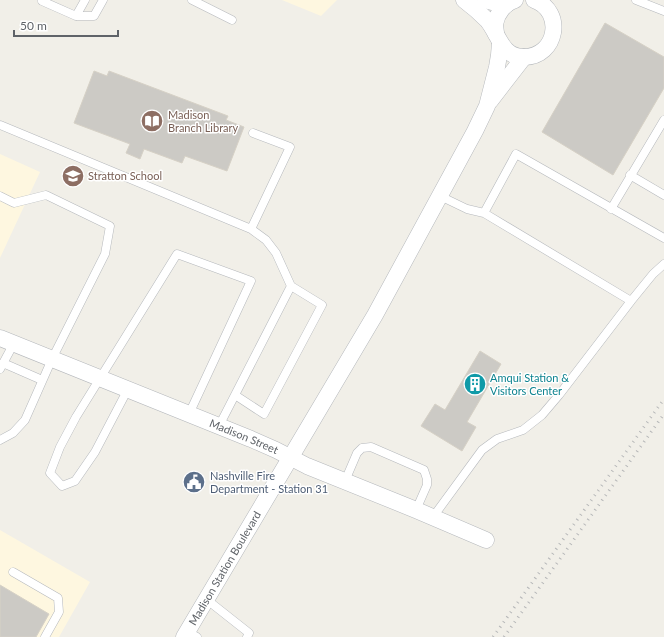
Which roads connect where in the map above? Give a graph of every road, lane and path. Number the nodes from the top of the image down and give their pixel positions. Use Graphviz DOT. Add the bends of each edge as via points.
graph roads {
  1 [pos="43,0"];
  2 [pos="85,0"];
  3 [pos="103,0"];
  4 [pos="192,0"];
  5 [pos="464,0"];
  6 [pos="485,0"];
  7 [pos="534,0"];
  8 [pos="636,0"];
  9 [pos="511,2"];
  10 [pos="552,7"];
  11 [pos="664,11"];
  12 [pos="76,16"];
  13 [pos="232,20"];
  14 [pos="498,39"];
  15 [pos="524,57"];
  16 [pos="487,106"];
  17 [pos="664,120"];
  18 [pos="0,125"];
  19 [pos="252,133"];
  20 [pos="630,176"];
  21 [pos="664,195"];
  22 [pos="0,196"];
  23 [pos="440,196"];
  24 [pos="611,209"];
  25 [pos="484,213"];
  26 [pos="251,229"];
  27 [pos="664,238"];
  28 [pos="664,264"];
  29 [pos="291,286"];
  30 [pos="631,301"];
  31 [pos="7,341"];
  32 [pos="52,359"];
  33 [pos="2,366"];
  34 [pos="100,378"];
  35 [pos="42,380"];
  36 [pos="128,389"];
  37 [pos="235,395"];
  38 [pos="189,414"];
  39 [pos="219,426"];
  40 [pos="0,440"];
  41 [pos="290,458"];
  42 [pos="345,481"];
  43 [pos="416,510"];
  44 [pos="433,517"];
  45 [pos="486,540"];
  46 [pos="13,572"];
  47 [pos="206,599"];
  48 [pos="190,635"];
  49 [pos="45,637"];
  50 [pos="247,637"];
  1 -- 12 [label="lane"];
  2 -- 12 [label="lane"];
  3 -- 12 [label="lane" via="94,16"];
  4 -- 13 [label="lane"];
  5 -- 14 [label="street" via="488,21"];
  6 -- 9 [label="street" via="496,3"];
  7 -- 10 [label="street" via="547,8"];
  8 -- 11 [label="lane"];
  9 -- 14 [label="street" via="503,7 498,15 495,24"];
  10 -- 15 [label="street" via="554,26 549,44 542,51"];
  14 -- 15 [label="street" via="506,50"];
  14 -- 16 [label="street" via="499,55"];
  15 -- 16 [label="street"];
  16 -- 23 [label="street, Madison Station Boulevard"];
  17 -- 20 [label="lane"];
  18 -- 26 [label="lane"];
  19 -- 26 [label="lane" via="290,147"];
  20 -- 21 [label="lane"];
  20 -- 24 [label="lane"];
  22 -- 32 [label="lane" via="14,203 46,195 110,226 105,254"];
  23 -- 25 [label="lane" via="467,209"];
  23 -- 41 [label="street, Madison Station Boulevard" via="375,315"];
  24 -- 25 [label="lane" via="516,154"];
  24 -- 27 [label="lane"];
  25 -- 30 [label="lane"];
  26 -- 29 [label="lane" via="266,240 276,253"];
  28 -- 30 [label="lane"];
  29 -- 37 [label="lane"];
  29 -- 37 [label="lane" via="322,305 264,414"];
  30 -- 44 [label="lane" via="542,415 522,430 497,439 482,450"];
  31 -- 32 [label="street, Madison Street"];
  31 -- 33 [label="lane"];
  32 -- 34 [label="street, Madison Street"];
  32 -- 35 [label="lane"];
  33 -- 35 [label="lane"];
  34 -- 36 [label="street, Madison Street"];
  34 -- 36 [label="lane" via="60,447 50,473 62,486 76,481 95,452"];
  34 -- 38 [label="lane" via="177,254 251,281"];
  35 -- 40 [label="lane" via="24,420 13,433"];
  36 -- 38 [label="street, Madison Street"];
  37 -- 39 [label="lane"];
  38 -- 39 [label="street, Madison Street"];
  39 -- 41 [label="street, Madison Street"];
  41 -- 42 [label="street, Madison Street"];
  41 -- 47 [label="street, Madison Station Boulevard"];
  42 -- 43 [label="street, Madison Street"];
  42 -- 43 [label="lane" via="357,453 362,448 371,447 424,470 427,485"];
  43 -- 44 [label="street, Madison Street"];
  44 -- 45 [label="street, Madison Street"];
  46 -- 49 [label="lane" via="58,598 59,612"];
  47 -- 48 [label="street, Madison Station Boulevard"];
  47 -- 50 [label="lane" via="249,633"];
}
